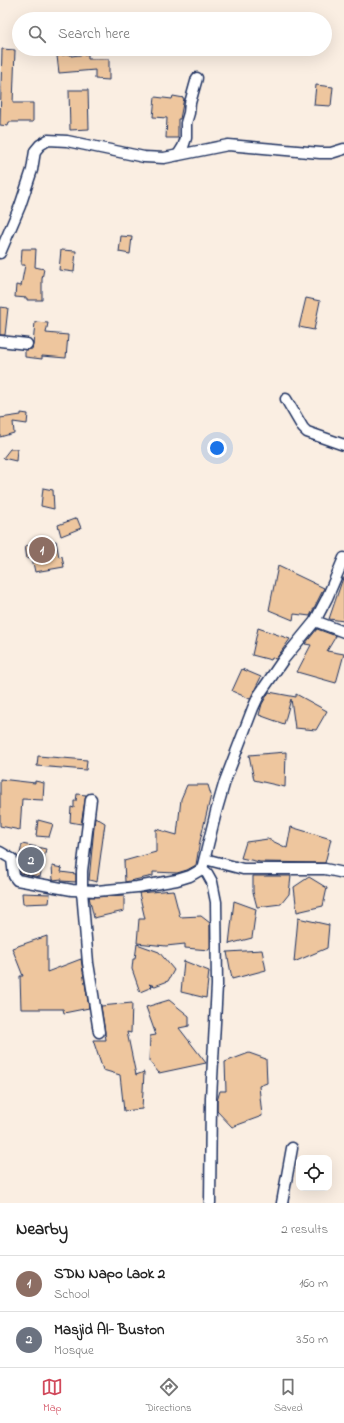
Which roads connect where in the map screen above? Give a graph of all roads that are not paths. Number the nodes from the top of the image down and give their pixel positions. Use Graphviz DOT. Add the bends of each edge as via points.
graph roads {
  1 [pos="196,78"];
  2 [pos="344,149"];
  3 [pos="178,155"];
  4 [pos="0,253"];
  5 [pos="0,342"];
  6 [pos="27,344"];
  7 [pos="286,399"];
  8 [pos="344,445"];
  9 [pos="344,558"];
  10 [pos="315,621"];
  11 [pos="344,632"];
  12 [pos="91,799"];
  13 [pos="0,852"];
  14 [pos="203,864"];
  15 [pos="344,873"];
  16 [pos="82,891"];
  17 [pos="99,1032"];
  18 [pos="292,1148"];
  19 [pos="210,1203"];
  20 [pos="282,1203"];
  1 -- 3 [label="street" via="186,123 186,138"];
  2 -- 3 [label="street" via="320,153 228,145"];
  3 -- 4 [label="street" via="164,158 144,157 67,140 48,140 35,151 32,170 20,206"];
  5 -- 6 [label="street"];
  7 -- 8 [label="street" via="307,432"];
  9 -- 10 [label="street"];
  10 -- 11 [label="street"];
  10 -- 14 [label="street" via="259,695 225,781"];
  12 -- 16 [label="street"];
  13 -- 16 [label="street" via="12,859 17,880"];
  14 -- 15 [label="street" via="243,869 325,869"];
  14 -- 16 [label="street" via="190,876 177,880 137,887"];
  14 -- 19 [label="street" via="212,882 216,902 217,985 211,1098"];
  16 -- 17 [label="street" via="88,963"];
  18 -- 20 [label="street"];
}
